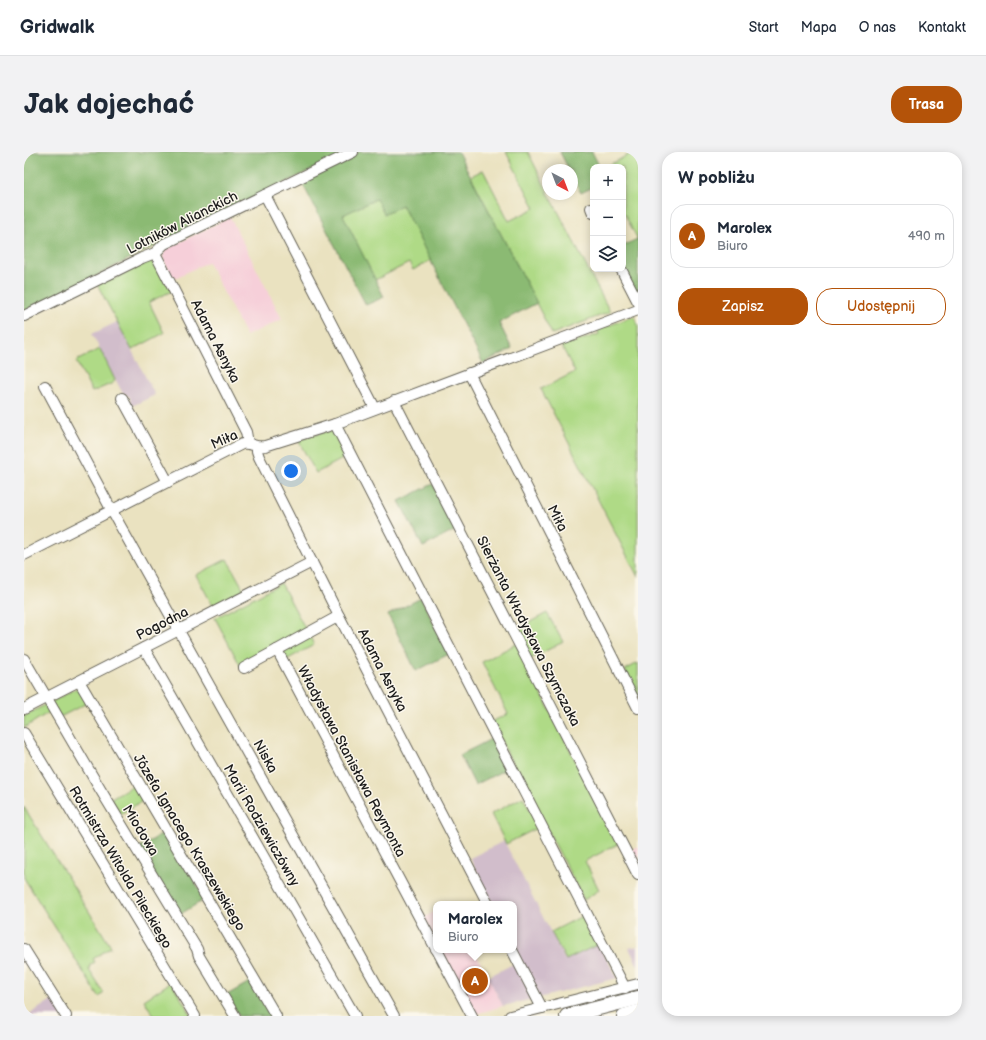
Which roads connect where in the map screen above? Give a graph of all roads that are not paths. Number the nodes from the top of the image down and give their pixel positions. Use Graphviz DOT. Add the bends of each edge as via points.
graph roads {
  1 [pos="353,152"];
  2 [pos="265,196"];
  3 [pos="155,253"];
  4 [pos="623,272"];
  5 [pos="638,302"];
  6 [pos="638,310"];
  7 [pos="24,316"];
  8 [pos="469,373"];
  9 [pos="44,386"];
  10 [pos="122,398"];
  11 [pos="394,401"];
  12 [pos="375,408"];
  13 [pos="335,424"];
  14 [pos="248,443"];
  15 [pos="258,447"];
  16 [pos="168,482"];
  17 [pos="112,511"];
  18 [pos="24,555"];
  19 [pos="312,562"];
  20 [pos="340,616"];
  21 [pos="179,629"];
  22 [pos="144,648"];
  23 [pos="277,650"];
  24 [pos="24,658"];
  25 [pos="244,668"];
  26 [pos="79,681"];
  27 [pos="46,698"];
  28 [pos="638,708"];
  29 [pos="24,709"];
  30 [pos="24,733"];
  31 [pos="638,875"];
  32 [pos="486,901"];
  33 [pos="433,943"];
  34 [pos="24,949"];
  35 [pos="438,953"];
  36 [pos="514,953"];
  37 [pos="638,984"];
  38 [pos="625,988"];
  39 [pos="638,998"];
  40 [pos="542,1008"];
  41 [pos="638,1012"];
  42 [pos="66,1016"];
  43 [pos="195,1016"];
  44 [pos="235,1016"];
  45 [pos="276,1016"];
  46 [pos="355,1016"];
  47 [pos="394,1016"];
  48 [pos="472,1016"];
  49 [pos="510,1016"];
  50 [pos="567,1016"];
  51 [pos="624,1016"];
  1 -- 2 [label="street, Lotników Alianckich"];
  2 -- 3 [label="street, Lotników Alianckich" via="164,244"];
  2 -- 12 [label="street"];
  3 -- 7 [label="street, Lotników Alianckich"];
  3 -- 14 [label="street, Adama Asnyka" via="246,432"];
  4 -- 5 [label="street"];
  6 -- 8 [label="street, Miła"];
  8 -- 11 [label="street, Miła"];
  8 -- 28 [label="street, Miła"];
  9 -- 17 [label="street, Niska"];
  10 -- 16 [label="street"];
  11 -- 12 [label="street, Miła"];
  11 -- 31 [label="street, Sierżanta Władysława Szymczaka"];
  12 -- 13 [label="street, Miła"];
  13 -- 15 [label="street, Miła"];
  13 -- 38 [label="street"];
  14 -- 15 [label="street, Miła"];
  14 -- 16 [label="street, Miła"];
  15 -- 19 [label="street, Adama Asnyka" via="259,457"];
  16 -- 17 [label="street, Miła"];
  17 -- 18 [label="street, Miła"];
  17 -- 21 [label="street, Niska"];
  19 -- 20 [label="street, Adama Asnyka"];
  19 -- 21 [label="street, Pogodna"];
  20 -- 23 [label="street"];
  20 -- 32 [label="street, Adama Asnyka"];
  21 -- 22 [label="street, Pogodna"];
  21 -- 47 [label="street, Niska"];
  22 -- 26 [label="street, Pogodna"];
  22 -- 46 [label="street, Marii Rodziewiczówny"];
  23 -- 25 [label="street"];
  23 -- 33 [label="street, Władysława Stanisława Reymonta"];
  24 -- 27 [label="street, Miodowa"];
  26 -- 27 [label="street, Pogodna"];
  26 -- 45 [label="street, Józefa Ignacego Kraszewskiego"];
  27 -- 29 [label="street, Pogodna"];
  27 -- 44 [label="street, Miodowa"];
  30 -- 43 [label="street, Rotmistrza Witolda Pileckiego"];
  34 -- 42 [label="street"];
  35 -- 48 [label="street, Władysława Stanisława Reymonta"];
  36 -- 40 [label="street"];
  37 -- 38 [label="street"];
  38 -- 40 [label="street"];
  39 -- 50 [label="highway"];
  40 -- 49 [label="street"];
  41 -- 51 [label="highway"];
}
